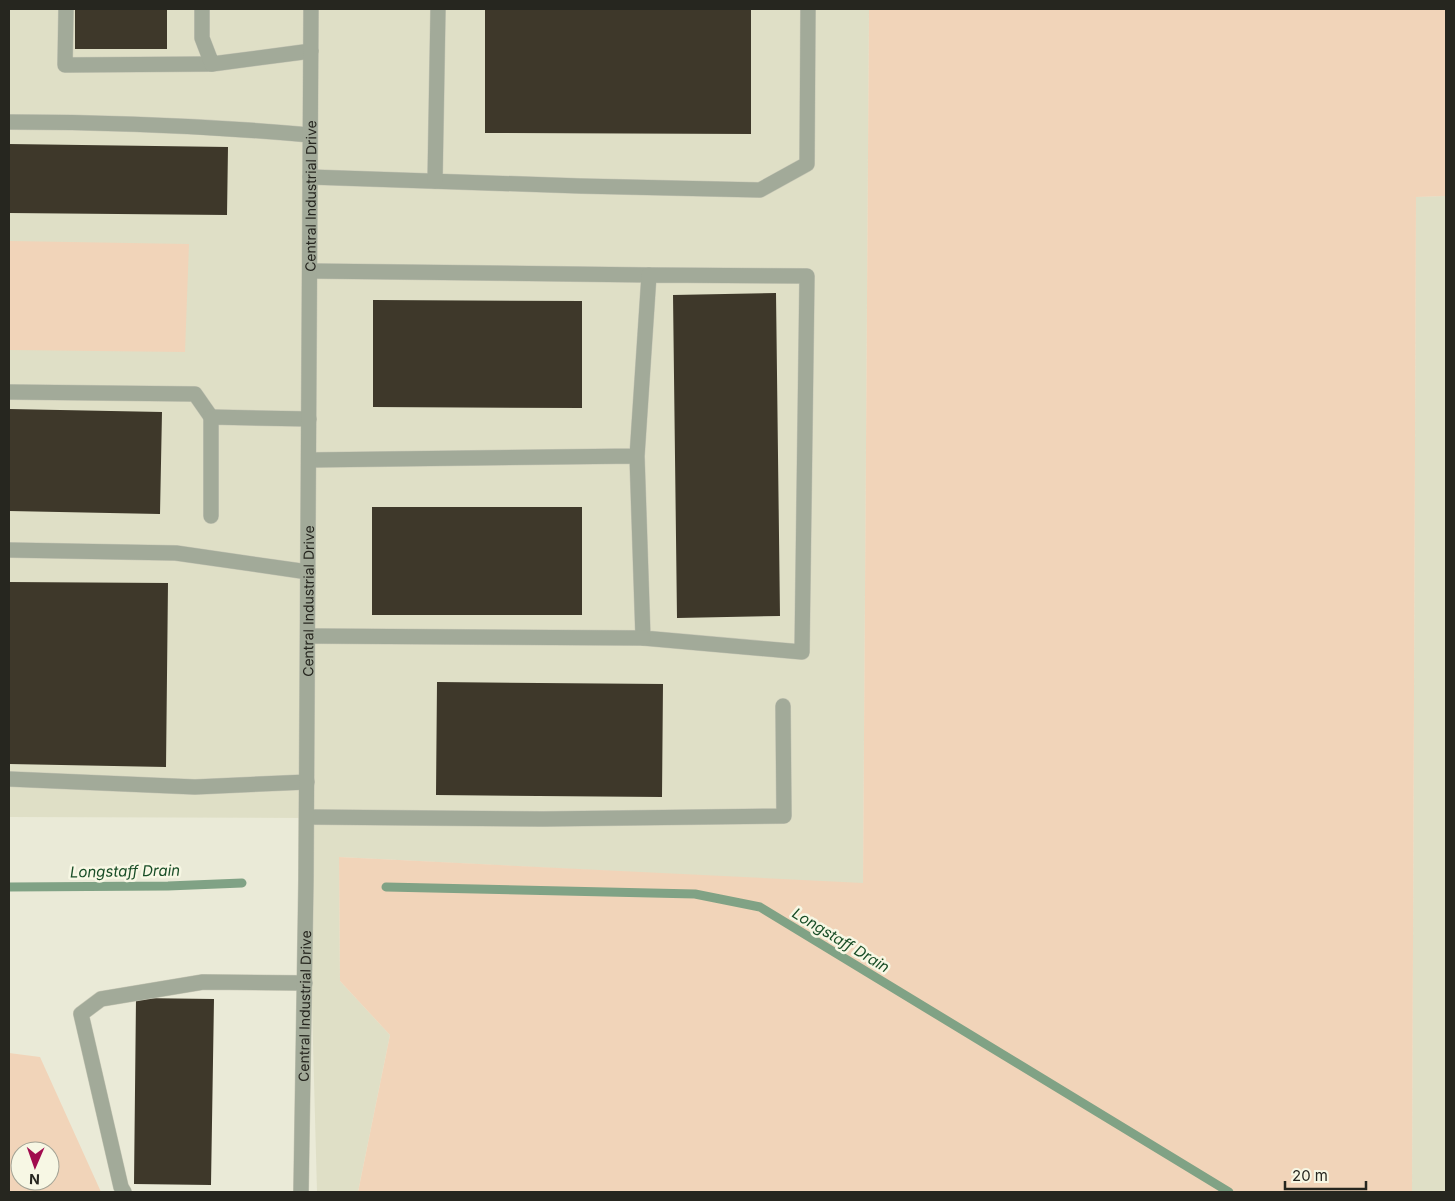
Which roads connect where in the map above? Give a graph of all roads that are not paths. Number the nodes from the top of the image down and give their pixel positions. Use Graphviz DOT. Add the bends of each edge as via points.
graph roads {
  1 [pos="66,9"];
  2 [pos="202,9"];
  3 [pos="311,9"];
  4 [pos="438,9"];
  5 [pos="808,9"];
  6 [pos="311,51"];
  7 [pos="212,64"];
  8 [pos="9,122"];
  9 [pos="310,135"];
  10 [pos="310,177"];
  11 [pos="435,181"];
  12 [pos="310,271"];
  13 [pos="649,275"];
  14 [pos="9,392"];
  15 [pos="211,417"];
  16 [pos="309,419"];
  17 [pos="637,456"];
  18 [pos="309,460"];
  19 [pos="211,516"];
  20 [pos="9,550"];
  21 [pos="308,572"];
  22 [pos="308,636"];
  23 [pos="642,638"];
  24 [pos="783,706"];
  25 [pos="9,779"];
  26 [pos="307,782"];
  27 [pos="307,817"];
  28 [pos="305,983"];
  29 [pos="124,1192"];
  30 [pos="301,1192"];
  1 -- 7 [label="street" via="65,65"];
  2 -- 7 [label="street" via="202,38"];
  3 -- 6 [label="street, Central Industrial Drive"];
  4 -- 11 [label="street"];
  5 -- 11 [label="street" via="807,164 760,190"];
  6 -- 7 [label="street"];
  6 -- 9 [label="street, Central Industrial Drive"];
  8 -- 9 [label="street" via="229,127"];
  9 -- 10 [label="street, Central Industrial Drive"];
  10 -- 11 [label="street"];
  10 -- 12 [label="street, Central Industrial Drive"];
  12 -- 13 [label="street"];
  12 -- 16 [label="street, Central Industrial Drive"];
  13 -- 17 [label="street"];
  13 -- 23 [label="street" via="806,276 802,652"];
  14 -- 15 [label="street" via="195,394"];
  15 -- 16 [label="street"];
  15 -- 19 [label="street"];
  16 -- 18 [label="street, Central Industrial Drive"];
  17 -- 18 [label="street"];
  17 -- 23 [label="street"];
  18 -- 21 [label="street, Central Industrial Drive"];
  20 -- 21 [label="street" via="176,553"];
  21 -- 22 [label="street, Central Industrial Drive"];
  22 -- 23 [label="street"];
  22 -- 26 [label="street, Central Industrial Drive"];
  24 -- 27 [label="street" via="784,816"];
  25 -- 26 [label="street" via="195,787"];
  26 -- 27 [label="street, Central Industrial Drive"];
  27 -- 28 [label="street, Central Industrial Drive"];
  28 -- 29 [label="street" via="203,982 101,999 81,1014"];
  28 -- 30 [label="street, Central Industrial Drive"];
}
